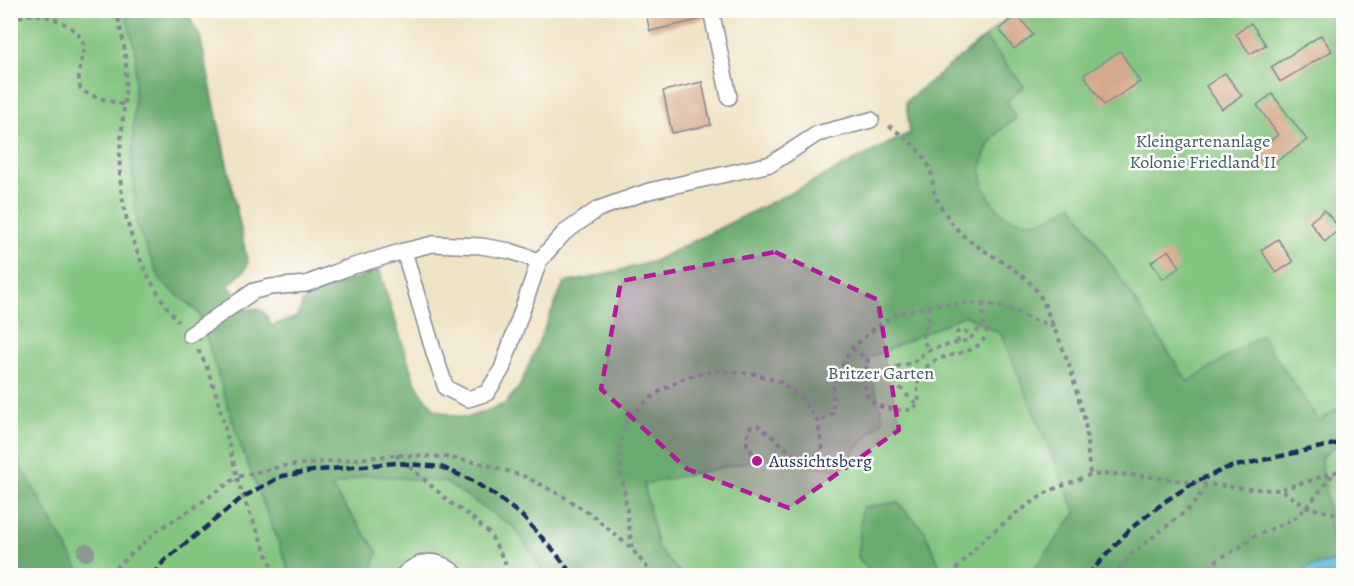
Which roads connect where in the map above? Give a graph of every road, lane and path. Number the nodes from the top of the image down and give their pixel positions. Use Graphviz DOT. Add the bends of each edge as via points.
graph roads {
  1 [pos="116,10"];
  2 [pos="711,10"];
  3 [pos="10,18"];
  4 [pos="729,97"];
  5 [pos="124,105"];
  6 [pos="871,120"];
  7 [pos="904,137"];
  8 [pos="405,251"];
  9 [pos="539,261"];
  10 [pos="983,303"];
  11 [pos="928,307"];
  12 [pos="984,324"];
  13 [pos="1053,325"];
  14 [pos="190,335"];
  15 [pos="971,338"];
  16 [pos="958,343"];
  17 [pos="852,348"];
  18 [pos="928,351"];
  19 [pos="917,404"];
  20 [pos="818,422"];
  21 [pos="396,455"];
  22 [pos="757,461"];
  23 [pos="1344,467"];
  24 [pos="1334,473"];
  25 [pos="1090,475"];
  26 [pos="237,477"];
  27 [pos="1208,484"];
  28 [pos="1281,490"];
  29 [pos="1307,507"];
  30 [pos="1344,516"];
  31 [pos="632,549"];
  32 [pos="10,556"];
  33 [pos="28,576"];
  34 [pos="111,576"];
  35 [pos="276,576"];
  36 [pos="402,576"];
  37 [pos="458,576"];
  38 [pos="507,576"];
  39 [pos="654,576"];
  40 [pos="950,576"];
  41 [pos="1113,576"];
  42 [pos="1204,576"];
  1 -- 5 [label="path" via="125,55"];
  2 -- 4 [label="lane"];
  3 -- 5 [label="path" via="37,14 66,25 84,44 81,89"];
  5 -- 14 [label="path" via="121,191 130,233 148,276"];
  6 -- 9 [label="lane" via="817,134 771,164 649,191 598,209 564,233"];
  7 -- 13 [label="path" via="930,169 935,195 950,220 964,236 1032,284"];
  8 -- 9 [label="lane" via="433,244 481,246"];
  8 -- 9 [label="lane" via="446,388 468,399 487,393 502,369"];
  8 -- 14 [label="lane" via="306,284 254,291"];
  10 -- 11 [label="path"];
  10 -- 12 [label="path"];
  10 -- 13 [label="path"];
  11 -- 17 [label="path" via="896,314"];
  11 -- 18 [label="path" via="923,338"];
  12 -- 15 [label="path"];
  12 -- 19 [label="path" via="987,335 975,349 933,360 925,368 917,384"];
  13 -- 25 [label="path" via="1085,421"];
  14 -- 26 [label="path" via="218,400"];
  15 -- 16 [label="path"];
  15 -- 16 [label="path" via="965,330 959,331"];
  16 -- 18 [label="path"];
  17 -- 19 [label="path" via="868,360 864,377 869,398 891,410 912,410"];
  17 -- 20 [label="path" via="833,382 833,413"];
  18 -- 19 [label="path" via="912,364 894,368 894,379"];
  20 -- 22 [label="path" via="822,448 806,462 758,425 748,428 747,444"];
  20 -- 31 [label="path" via="802,400 780,381 755,374 716,371 686,377 657,393 627,418 619,451"];
  21 -- 26 [label="path" via="283,466"];
  21 -- 31 [label="path" via="445,457 526,477 592,515"];
  21 -- 38 [label="path" via="490,534 506,564"];
  23 -- 24 [label="path"];
  24 -- 28 [label="path"];
  24 -- 29 [label="path"];
  25 -- 27 [label="path" via="1131,475"];
  25 -- 40 [label="path" via="1049,491 1018,512 984,539"];
  26 -- 34 [label="path" via="158,530"];
  26 -- 35 [label="path"];
  27 -- 28 [label="path"];
  27 -- 41 [label="path" via="1191,507 1129,557"];
  28 -- 29 [label="path"];
  29 -- 30 [label="path"];
  29 -- 42 [label="path" via="1294,519 1252,537 1218,559"];
  31 -- 39 [label="path"];
  32 -- 33 [label="path"];
  36 -- 37 [label="lane" via="411,567 432,562"];
}
